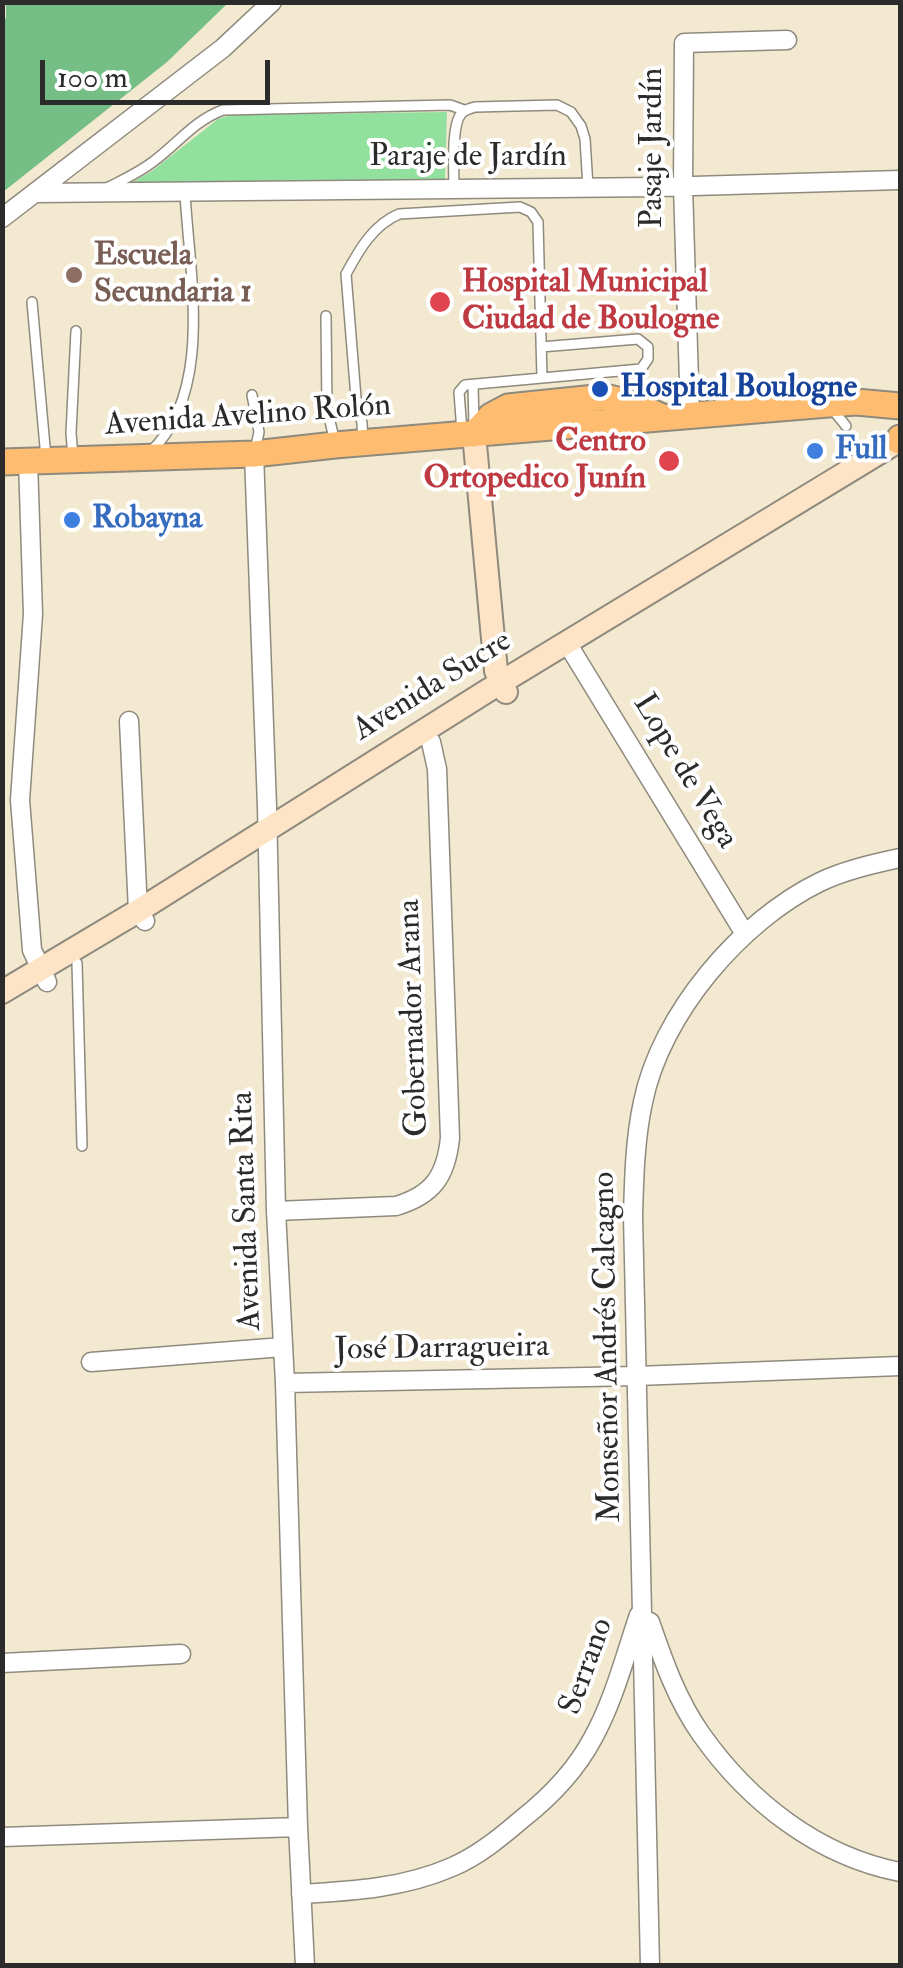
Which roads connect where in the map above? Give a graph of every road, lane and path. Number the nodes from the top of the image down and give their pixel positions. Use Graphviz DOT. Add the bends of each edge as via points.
graph roads {
  1 [pos="272,2"];
  2 [pos="788,40"];
  3 [pos="464,110"];
  4 [pos="900,180"];
  5 [pos="683,186"];
  6 [pos="588,187"];
  7 [pos="454,188"];
  8 [pos="98,192"];
  9 [pos="185,192"];
  10 [pos="36,193"];
  11 [pos="2,218"];
  12 [pos="32,302"];
  13 [pos="326,316"];
  14 [pos="76,331"];
  15 [pos="540,347"];
  16 [pos="542,378"];
  17 [pos="473,385"];
  18 [pos="900,388"];
  19 [pos="252,395"];
  20 [pos="900,406"];
  21 [pos="851,414"];
  22 [pos="690,415"];
  23 [pos="468,434"];
  24 [pos="363,442"];
  25 [pos="336,444"];
  26 [pos="900,444"];
  27 [pos="254,454"];
  28 [pos="143,458"];
  29 [pos="73,460"];
  30 [pos="26,461"];
  31 [pos="571,649"];
  32 [pos="504,689"];
  33 [pos="129,721"];
  34 [pos="431,742"];
  35 [pos="11,782"];
  36 [pos="267,838"];
  37 [pos="900,858"];
  38 [pos="141,916"];
  39 [pos="745,934"];
  40 [pos="76,963"];
  41 [pos="43,976"];
  42 [pos="2,992"];
  43 [pos="2,1008"];
  44 [pos="82,1146"];
  45 [pos="276,1210"];
  46 [pos="283,1347"];
  47 [pos="91,1362"];
  48 [pos="900,1366"];
  49 [pos="637,1376"];
  50 [pos="285,1383"];
  51 [pos="643,1602"];
  52 [pos="181,1654"];
  53 [pos="2,1663"];
  54 [pos="298,1827"];
  55 [pos="2,1837"];
  56 [pos="900,1872"];
  57 [pos="301,1894"];
  58 [pos="305,1966"];
  59 [pos="650,1966"];
  1 -- 10 [label="street"];
  2 -- 5 [label="street, Pasaje Jardín" via="684,43"];
  3 -- 6 [label="lane" via="558,105 571,112 586,139"];
  3 -- 7 [label="lane" via="456,128"];
  3 -- 8 [label="lane" via="223,110"];
  4 -- 5 [label="street, Paraje de Jardín"];
  5 -- 6 [label="street, Paraje de Jardín"];
  5 -- 22 [label="street, Pasaje Jardín"];
  6 -- 7 [label="street, Paraje de Jardín"];
  7 -- 9 [label="street, Paraje de Jardín"];
  8 -- 9 [label="street, Paraje de Jardín"];
  8 -- 10 [label="street, Paraje de Jardín"];
  9 -- 28 [label="lane" via="193,332 188,376 173,423"];
  10 -- 11 [label="street"];
  12 -- 30 [label="lane"];
  13 -- 25 [label="lane" via="327,408"];
  14 -- 29 [label="lane"];
  15 -- 16 [label="lane"];
  15 -- 16 [label="lane" via="638,338 648,347 641,369"];
  15 -- 24 [label="lane" via="538,222 532,212 520,207 387,219 346,274"];
  16 -- 17 [label="lane"];
  17 -- 23 [label="lane"];
  17 -- 23 [label="lane" via="459,392"];
  18 -- 21 [label="main road, Avenida Avelino Rolón"];
  19 -- 27 [label="lane"];
  20 -- 21 [label="main road, Avenida Avelino Rolón"];
  21 -- 22 [label="main road, Avenida Avelino Rolón" via="828,404"];
  22 -- 23 [label="main road, Avenida Avelino Rolón"];
  23 -- 24 [label="main road, Avenida Avelino Rolón"];
  23 -- 32 [label="main road" via="496,671"];
  24 -- 25 [label="main road, Avenida Avelino Rolón"];
  25 -- 27 [label="main road, Avenida Avelino Rolón"];
  26 -- 31 [label="main road, Avenida Sucre"];
  26 -- 31 [label="main road, Avenida Sucre" via="858,457"];
  27 -- 28 [label="main road, Avenida Avelino Rolón"];
  27 -- 36 [label="street, Avenida Santa Rita"];
  28 -- 29 [label="main road, Avenida Avelino Rolón"];
  29 -- 30 [label="main road, Avenida Avelino Rolón"];
  30 -- 35 [label="street" via="33,614"];
  31 -- 32 [label="main road, Avenida Sucre"];
  31 -- 39 [label="street, Lope de Vega"];
  32 -- 34 [label="main road, Avenida Sucre"];
  32 -- 36 [label="main road, Avenida Sucre"];
  33 -- 38 [label="street"];
  34 -- 36 [label="main road, Avenida Sucre"];
  34 -- 45 [label="street, Gobernador Arana" via="449,1119 444,1168 428,1191 396,1206"];
  35 -- 41 [label="street" via="32,950"];
  36 -- 38 [label="main road, Avenida Sucre"];
  36 -- 45 [label="street, Avenida Santa Rita"];
  37 -- 39 [label="street, Monseñor Andrés Calcagno" via="822,882"];
  38 -- 40 [label="main road, Avenida Sucre"];
  38 -- 41 [label="main road, Avenida Sucre"];
  39 -- 49 [label="street, Monseñor Andrés Calcagno" via="666,1036 643,1101 633,1216"];
  40 -- 41 [label="main road, Avenida Sucre"];
  40 -- 44 [label="lane"];
  41 -- 42 [label="main road, Avenida Sucre"];
  41 -- 43 [label="main road, Avenida Sucre"];
  45 -- 46 [label="street, Avenida Santa Rita"];
  46 -- 47 [label="street"];
  46 -- 50 [label="street, Avenida Santa Rita"];
  48 -- 49 [label="street, José Darragueira"];
  49 -- 50 [label="street, José Darragueira"];
  49 -- 51 [label="street, Monseñor Andrés Calcagno"];
  50 -- 54 [label="street, Avenida Santa Rita"];
  51 -- 56 [label="street, Serrano" via="676,1691 701,1734 742,1782 807,1837"];
  51 -- 57 [label="street, Serrano" via="595,1736 534,1810 455,1866 417,1880"];
  51 -- 59 [label="street, Monseñor Andrés Calcagno"];
  52 -- 53 [label="street"];
  54 -- 55 [label="street"];
  54 -- 57 [label="street, Avenida Santa Rita"];
  57 -- 58 [label="street, Avenida Santa Rita"];
}
